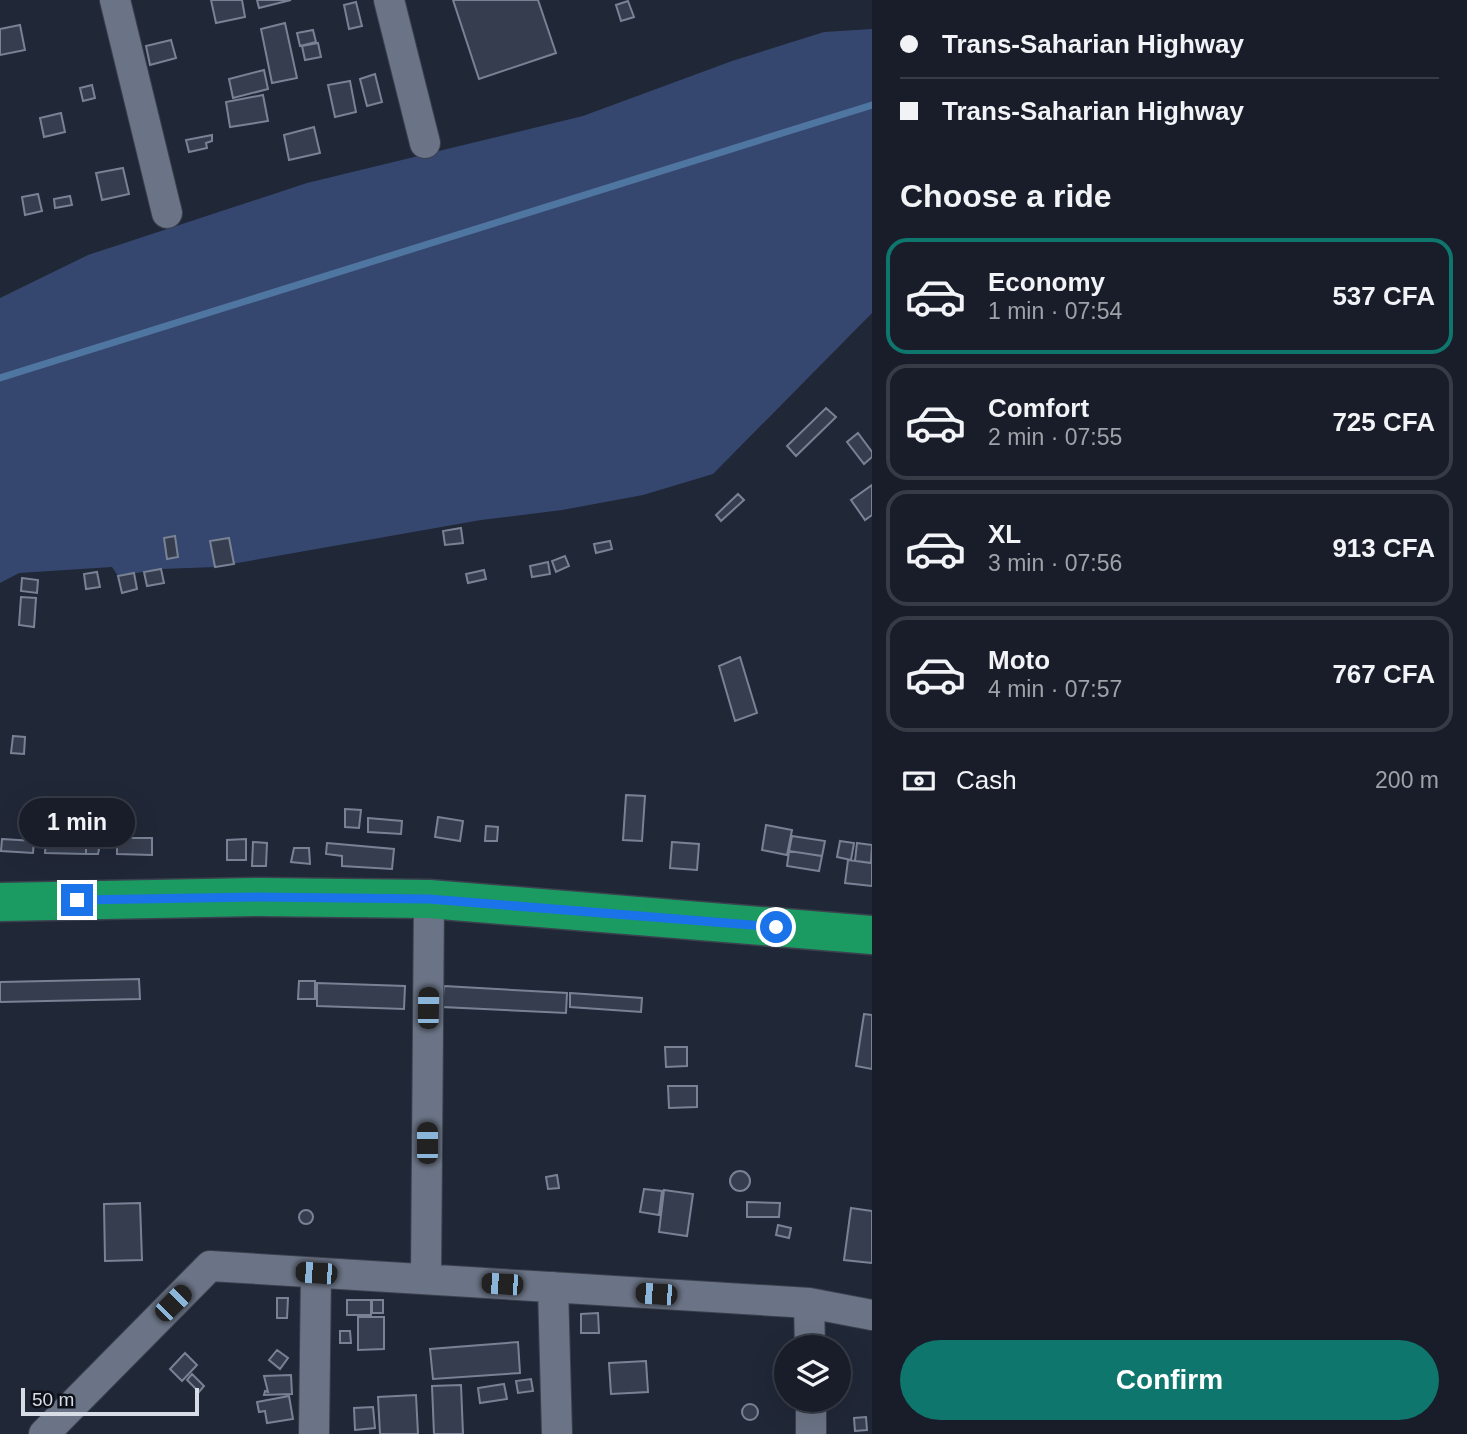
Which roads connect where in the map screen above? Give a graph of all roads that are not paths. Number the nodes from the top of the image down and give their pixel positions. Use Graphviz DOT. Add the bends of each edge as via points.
graph roads {
  1 [pos="115,0"];
  2 [pos="389,0"];
  3 [pos="425,143"];
  4 [pos="167,213"];
  5 [pos="429,899"];
  6 [pos="0,902"];
  7 [pos="872,935"];
  8 [pos="316,1273"];
  9 [pos="426,1279"];
  10 [pos="553,1287"];
  11 [pos="809,1303"];
  12 [pos="872,1315"];
  13 [pos="810,1335"];
  14 [pos="811,1412"];
  15 [pos="44,1434"];
  16 [pos="314,1434"];
  17 [pos="557,1434"];
  18 [pos="811,1434"];
  1 -- 4 [label="street"];
  2 -- 3 [label="street"];
  5 -- 6 [label="highway"];
  5 -- 7 [label="highway"];
  5 -- 9 [label="street"];
  8 -- 9 [label="street"];
  8 -- 15 [label="street" via="210,1266"];
  8 -- 16 [label="street"];
  9 -- 10 [label="street"];
  10 -- 11 [label="street"];
  10 -- 17 [label="street"];
  11 -- 12 [label="street"];
  11 -- 13 [label="street"];
  14 -- 18 [label="street"];
}
